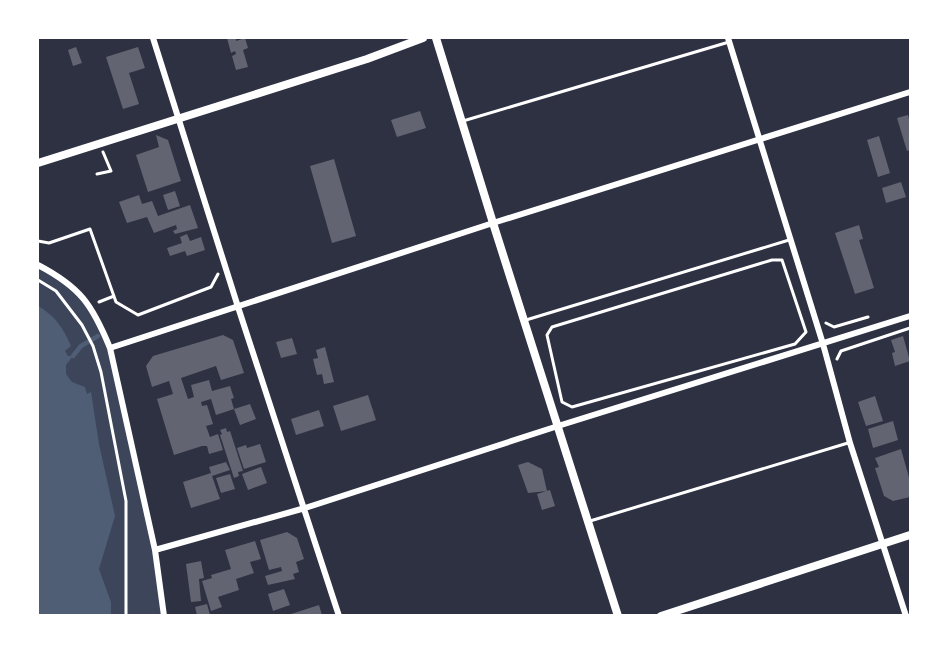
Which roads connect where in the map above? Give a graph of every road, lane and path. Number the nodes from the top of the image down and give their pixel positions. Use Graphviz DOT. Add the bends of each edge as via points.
graph roads {
  1 [pos="153,38"];
  2 [pos="423,38"];
  3 [pos="436,38"];
  4 [pos="728,40"];
  5 [pos="910,92"];
  6 [pos="180,118"];
  7 [pos="461,121"];
  8 [pos="758,140"];
  9 [pos="103,152"];
  10 [pos="38,163"];
  11 [pos="97,174"];
  12 [pos="493,223"];
  13 [pos="790,240"];
  14 [pos="38,241"];
  15 [pos="38,264"];
  16 [pos="220,270"];
  17 [pos="38,280"];
  18 [pos="238,307"];
  19 [pos="878,314"];
  20 [pos="910,316"];
  21 [pos="524,321"];
  22 [pos="822,321"];
  23 [pos="910,328"];
  24 [pos="547,335"];
  25 [pos="823,344"];
  26 [pos="110,348"];
  27 [pos="834,365"];
  28 [pos="558,426"];
  29 [pos="850,443"];
  30 [pos="305,508"];
  31 [pos="588,522"];
  32 [pos="910,535"];
  33 [pos="883,544"];
  34 [pos="155,550"];
  35 [pos="126,615"];
  36 [pos="164,615"];
  37 [pos="339,615"];
  38 [pos="618,615"];
  39 [pos="661,615"];
  40 [pos="906,615"];
  1 -- 6 [label="street"];
  2 -- 6 [label="street"];
  3 -- 7 [label="street"];
  4 -- 7 [label="lane"];
  4 -- 8 [label="street"];
  5 -- 8 [label="street"];
  6 -- 10 [label="street"];
  6 -- 18 [label="street"];
  7 -- 12 [label="street"];
  8 -- 12 [label="street"];
  8 -- 13 [label="street"];
  9 -- 11 [label="path" via="111,171"];
  12 -- 18 [label="street"];
  12 -- 21 [label="street"];
  13 -- 21 [label="lane"];
  13 -- 25 [label="street"];
  14 -- 16 [label="path" via="49,243 90,229 116,302 138,315 211,286"];
  15 -- 26 [label="street" via="73,286 99,320"];
  17 -- 35 [label="path" via="56,291 93,346 126,501"];
  18 -- 26 [label="street"];
  18 -- 30 [label="street"];
  19 -- 22 [label="path" via="834,327"];
  20 -- 25 [label="street"];
  21 -- 28 [label="street"];
  23 -- 27 [label="path" via="842,351"];
  24 -- 24 [label="path" via="552,327 772,260 782,260 806,332 795,344 572,407 561,402"];
  25 -- 28 [label="street"];
  25 -- 29 [label="street"];
  26 -- 34 [label="street"];
  28 -- 30 [label="street"];
  28 -- 31 [label="street"];
  29 -- 31 [label="lane"];
  29 -- 33 [label="street"];
  30 -- 34 [label="street"];
  30 -- 37 [label="street"];
  31 -- 38 [label="street"];
  32 -- 33 [label="street"];
  33 -- 39 [label="street"];
  33 -- 40 [label="street"];
  34 -- 36 [label="street"];
}
